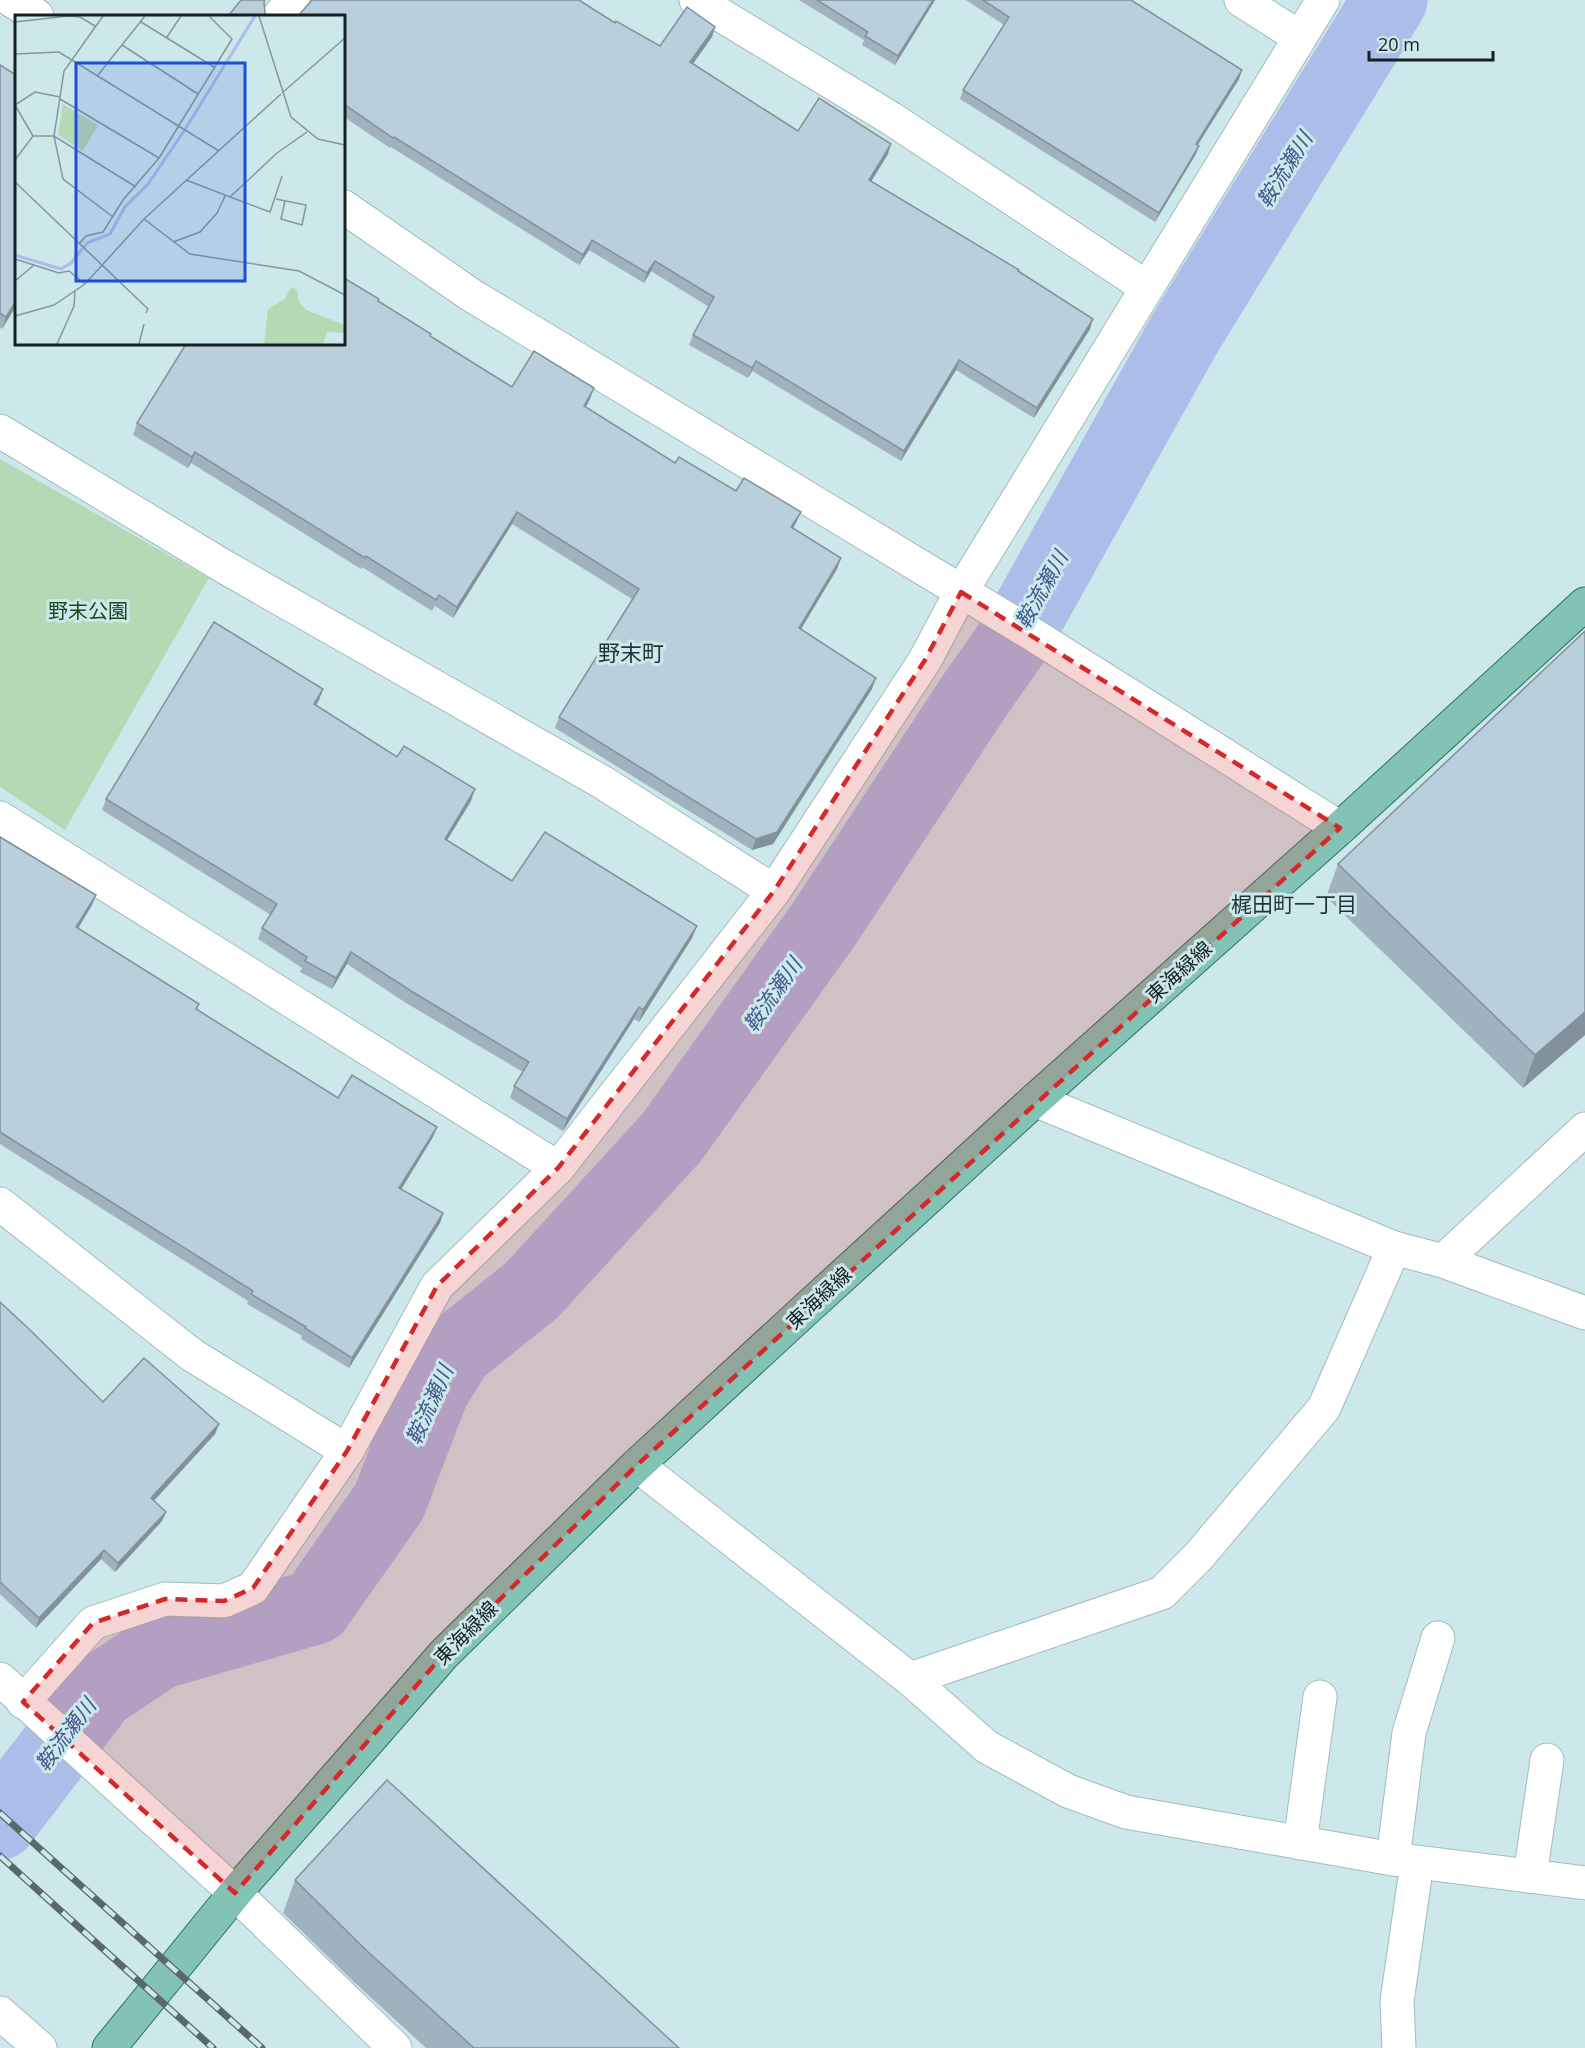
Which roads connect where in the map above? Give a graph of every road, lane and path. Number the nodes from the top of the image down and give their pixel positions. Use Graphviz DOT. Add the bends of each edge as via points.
graph roads {
  1 [pos="11,0"];
  2 [pos="293,0"];
  3 [pos="696,0"];
  4 [pos="1240,0"];
  5 [pos="1323,0"];
  6 [pos="36,15"];
  7 [pos="280,15"];
  8 [pos="1299,37"];
  9 [pos="345,208"];
  10 [pos="1146,286"];
  11 [pos="0,431"];
  12 [pos="961,592"];
  13 [pos="1585,604"];
  14 [pos="0,818"];
  15 [pos="1340,828"];
  16 [pos="774,891"];
  17 [pos="1035,1100"];
  18 [pos="1585,1129"];
  19 [pos="558,1168"];
  20 [pos="0,1204"];
  21 [pos="1394,1248"];
  22 [pos="1443,1261"];
  23 [pos="1585,1313"];
  24 [pos="347,1451"];
  25 [pos="637,1465"];
  26 [pos="1438,1638"];
  27 [pos="0,1679"];
  28 [pos="910,1679"];
  29 [pos="1320,1696"];
  30 [pos="34,1711"];
  31 [pos="1547,1760"];
  32 [pos="1300,1842"];
  33 [pos="1405,1861"];
  34 [pos="1530,1876"];
  35 [pos="1585,1882"];
  36 [pos="235,1893"];
  37 [pos="0,2013"];
  38 [pos="40,2048"];
  39 [pos="109,2048"];
  40 [pos="395,2048"];
  41 [pos="1399,2048"];
  1 -- 6 [label="street"];
  2 -- 7 [label="street"];
  3 -- 10 [label="street" via="892,119"];
  4 -- 8 [label="street"];
  5 -- 8 [label="street"];
  8 -- 10 [label="street"];
  9 -- 12 [label="street" via="471,296"];
  10 -- 12 [label="street"];
  11 -- 16 [label="street" via="223,566 602,782"];
  12 -- 15 [label="street"];
  12 -- 16 [label="street" via="925,660"];
  13 -- 15 [label="main road, 東海緑線"];
  14 -- 19 [label="street"];
  15 -- 17 [label="main road, 東海緑線"];
  16 -- 19 [label="street"];
  17 -- 21 [label="street"];
  17 -- 25 [label="main road, 東海緑線"];
  18 -- 22 [label="street"];
  19 -- 24 [label="street" via="437,1286"];
  20 -- 24 [label="street" via="192,1355"];
  21 -- 22 [label="street"];
  21 -- 28 [label="street" via="1324,1408 1198,1557 1162,1593"];
  22 -- 23 [label="street"];
  24 -- 30 [label="street" via="253,1588 224,1601 165,1599 93,1623"];
  25 -- 28 [label="street"];
  25 -- 36 [label="main road, 東海緑線" via="444,1654"];
  26 -- 33 [label="street" via="1409,1733"];
  27 -- 30 [label="street"];
  28 -- 32 [label="street" via="987,1747 1068,1791 1126,1812"];
  29 -- 32 [label="street"];
  30 -- 36 [label="street"];
  31 -- 34 [label="street"];
  32 -- 33 [label="street"];
  33 -- 34 [label="street"];
  33 -- 41 [label="street" via="1397,2001"];
  34 -- 35 [label="street"];
  36 -- 39 [label="main road, 東海緑線"];
  36 -- 40 [label="street"];
  37 -- 38 [label="street"];
}
